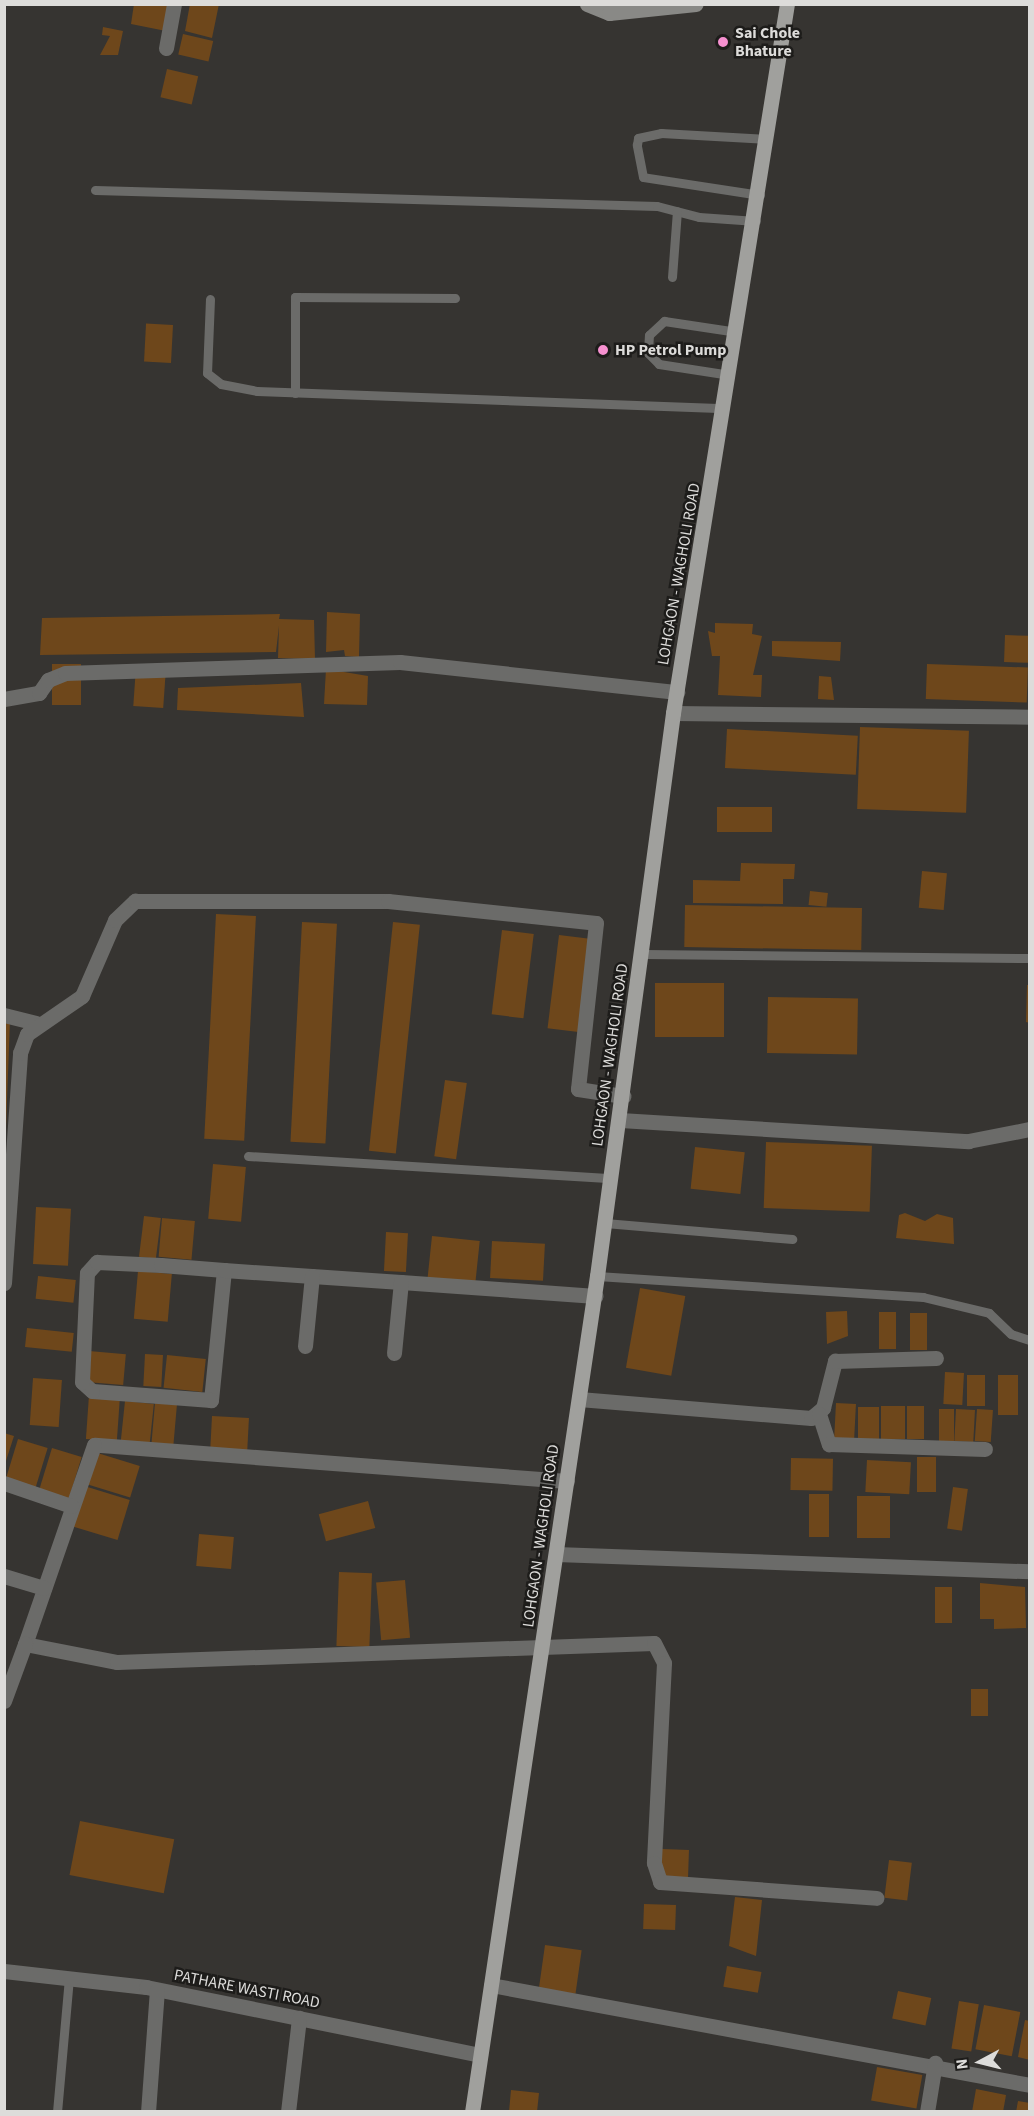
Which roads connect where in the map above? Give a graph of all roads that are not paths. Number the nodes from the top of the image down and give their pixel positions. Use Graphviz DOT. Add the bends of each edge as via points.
graph roads {
  1 [pos="174,4"];
  2 [pos="587,4"];
  3 [pos="696,4"];
  4 [pos="787,4"];
  5 [pos="166,48"];
  6 [pos="768,139"];
  7 [pos="95,190"];
  8 [pos="760,195"];
  9 [pos="677,211"];
  10 [pos="756,221"];
  11 [pos="672,277"];
  12 [pos="455,298"];
  13 [pos="210,299"];
  14 [pos="737,332"];
  15 [pos="730,375"];
  16 [pos="295,393"];
  17 [pos="725,408"];
  18 [pos="677,692"];
  19 [pos="4,699"];
  20 [pos="673,713"];
  21 [pos="1029,717"];
  22 [pos="643,954"];
  23 [pos="1029,958"];
  24 [pos="4,1015"];
  25 [pos="36,1023"];
  26 [pos="623,1096"];
  27 [pos="620,1120"];
  28 [pos="1029,1130"];
  29 [pos="248,1156"];
  30 [pos="611,1178"];
  31 [pos="605,1223"];
  32 [pos="792,1239"];
  33 [pos="224,1270"];
  34 [pos="312,1276"];
  35 [pos="597,1276"];
  36 [pos="401,1282"];
  37 [pos="4,1283"];
  38 [pos="595,1296"];
  39 [pos="1029,1340"];
  40 [pos="305,1347"];
  41 [pos="394,1353"];
  42 [pos="936,1358"];
  43 [pos="579,1399"];
  44 [pos="819,1414"];
  45 [pos="985,1449"];
  46 [pos="567,1481"];
  47 [pos="4,1483"];
  48 [pos="71,1506"];
  49 [pos="556,1554"];
  50 [pos="1029,1572"];
  51 [pos="4,1576"];
  52 [pos="44,1588"];
  53 [pos="25,1644"];
  54 [pos="542,1650"];
  55 [pos="8,1682"];
  56 [pos="4,1701"];
  57 [pos="876,1898"];
  58 [pos="4,1971"];
  59 [pos="69,1977"];
  60 [pos="491,1985"];
  61 [pos="158,1990"];
  62 [pos="299,2018"];
  63 [pos="480,2055"];
  64 [pos="935,2063"];
  65 [pos="1029,2085"];
  66 [pos="57,2112"];
  67 [pos="148,2112"];
  68 [pos="288,2112"];
  69 [pos="472,2112"];
  70 [pos="927,2112"];
  1 -- 5 [label="street"];
  2 -- 3 [label="street" via="609,13"];
  4 -- 6 [label="main road, LOHGAON - WAGHOLI ROAD"];
  6 -- 8 [label="main road, LOHGAON - WAGHOLI ROAD"];
  6 -- 8 [label="lane" via="661,133 639,138 637,145 643,177"];
  7 -- 9 [label="lane"];
  8 -- 10 [label="main road, LOHGAON - WAGHOLI ROAD"];
  9 -- 10 [label="lane"];
  9 -- 11 [label="lane"];
  10 -- 14 [label="main road, LOHGAON - WAGHOLI ROAD"];
  12 -- 16 [label="lane" via="295,297"];
  13 -- 16 [label="lane" via="207,373 221,384"];
  14 -- 15 [label="main road, LOHGAON - WAGHOLI ROAD"];
  14 -- 15 [label="lane" via="664,321 649,335 648,353 659,364"];
  15 -- 17 [label="main road, LOHGAON - WAGHOLI ROAD"];
  16 -- 17 [label="lane"];
  17 -- 18 [label="main road, LOHGAON - WAGHOLI ROAD"];
  18 -- 19 [label="street" via="400,662 65,673 48,680 39,693"];
  18 -- 20 [label="main road, LOHGAON - WAGHOLI ROAD"];
  20 -- 21 [label="street"];
  20 -- 22 [label="main road, LOHGAON - WAGHOLI ROAD"];
  22 -- 23 [label="lane"];
  22 -- 26 [label="main road, LOHGAON - WAGHOLI ROAD"];
  24 -- 25 [label="street"];
  25 -- 26 [label="street" via="82,996 115,920 135,901 388,901 538,915 596,923 578,1089"];
  25 -- 37 [label="street" via="20,1053"];
  26 -- 27 [label="main road, LOHGAON - WAGHOLI ROAD"];
  27 -- 28 [label="street" via="968,1141"];
  27 -- 30 [label="main road, LOHGAON - WAGHOLI ROAD"];
  29 -- 30 [label="lane"];
  30 -- 31 [label="main road, LOHGAON - WAGHOLI ROAD"];
  31 -- 32 [label="lane"];
  31 -- 35 [label="main road, LOHGAON - WAGHOLI ROAD"];
  33 -- 33 [label="street" via="211,1400 92,1391 82,1382 92,1265"];
  33 -- 34 [label="street"];
  34 -- 36 [label="street"];
  34 -- 40 [label="street"];
  35 -- 38 [label="main road, LOHGAON - WAGHOLI ROAD"];
  35 -- 39 [label="lane" via="923,1296 989,1313 1011,1334"];
  36 -- 38 [label="street"];
  36 -- 41 [label="street"];
  38 -- 43 [label="main road, LOHGAON - WAGHOLI ROAD"];
  42 -- 44 [label="street" via="835,1361"];
  43 -- 44 [label="street" via="800,1418"];
  43 -- 46 [label="main road, LOHGAON - WAGHOLI ROAD"];
  44 -- 45 [label="street" via="829,1444"];
  46 -- 48 [label="street" via="93,1445"];
  46 -- 49 [label="main road, LOHGAON - WAGHOLI ROAD"];
  47 -- 48 [label="street"];
  48 -- 52 [label="street"];
  49 -- 50 [label="street"];
  49 -- 54 [label="main road, LOHGAON - WAGHOLI ROAD"];
  51 -- 52 [label="street"];
  52 -- 53 [label="street"];
  53 -- 54 [label="street" via="117,1662"];
  53 -- 55 [label="street"];
  54 -- 57 [label="street" via="644,1640 663,1654 654,1863 660,1882"];
  54 -- 60 [label="main road, LOHGAON - WAGHOLI ROAD"];
  55 -- 56 [label="street"];
  58 -- 59 [label="street, PATHARE WASTI ROAD"];
  59 -- 61 [label="street, PATHARE WASTI ROAD"];
  59 -- 66 [label="lane"];
  60 -- 63 [label="main road, LOHGAON - WAGHOLI ROAD"];
  60 -- 64 [label="street"];
  61 -- 62 [label="street, PATHARE WASTI ROAD"];
  61 -- 67 [label="street"];
  62 -- 63 [label="street, PATHARE WASTI ROAD"];
  62 -- 68 [label="street"];
  63 -- 69 [label="main road, LOHGAON - WAGHOLI ROAD"];
  64 -- 65 [label="street"];
  64 -- 70 [label="street"];
}
